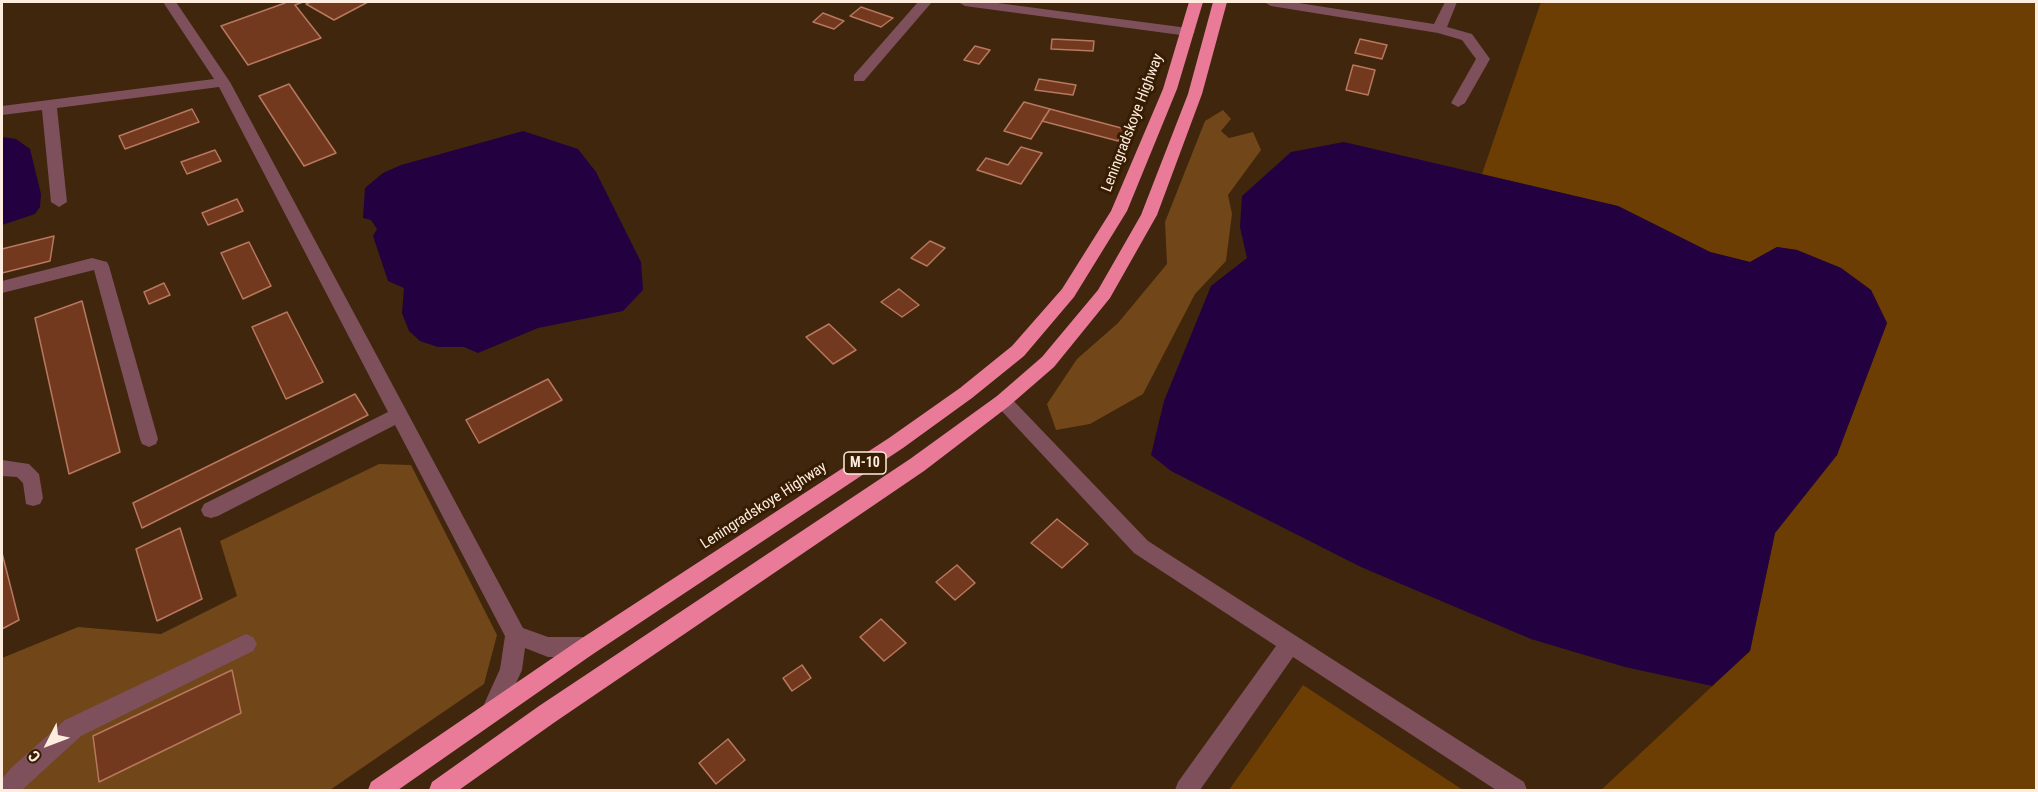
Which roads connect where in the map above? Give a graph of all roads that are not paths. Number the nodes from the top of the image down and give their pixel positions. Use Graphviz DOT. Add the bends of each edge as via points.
graph roads {
  1 [pos="170,2"];
  2 [pos="925,2"];
  3 [pos="965,2"];
  4 [pos="1196,2"];
  5 [pos="1220,2"];
  6 [pos="1271,2"];
  7 [pos="1451,2"];
  8 [pos="1440,29"];
  9 [pos="1188,32"];
  10 [pos="859,78"];
  11 [pos="224,82"];
  12 [pos="1458,103"];
  13 [pos="50,105"];
  14 [pos="2,111"];
  15 [pos="59,202"];
  16 [pos="2,287"];
  17 [pos="1003,401"];
  18 [pos="400,414"];
  19 [pos="149,439"];
  20 [pos="2,468"];
  21 [pos="33,498"];
  22 [pos="211,510"];
  23 [pos="516,635"];
  24 [pos="246,644"];
  25 [pos="1289,644"];
  26 [pos="586,647"];
  27 [pos="492,711"];
  28 [pos="7,790"];
  29 [pos="379,790"];
  30 [pos="440,790"];
  31 [pos="1186,790"];
  32 [pos="1516,790"];
  1 -- 11 [label="street"];
  2 -- 10 [label="street"];
  3 -- 9 [label="street"];
  4 -- 9 [label="highway, Leningradskoye Highway / М-10"];
  5 -- 17 [label="highway, М-10" via="1195,94 1136,240 1104,294 1069,338"];
  6 -- 8 [label="street"];
  7 -- 8 [label="street"];
  8 -- 12 [label="street" via="1467,36 1483,59"];
  9 -- 26 [label="highway, Leningradskoye Highway / М-10" via="1151,140 1119,211 1068,293 1030,338 981,381 896,443"];
  11 -- 13 [label="street"];
  11 -- 18 [label="street"];
  13 -- 14 [label="street"];
  13 -- 15 [label="street"];
  16 -- 19 [label="street" via="92,264 101,266"];
  17 -- 25 [label="street" via="1141,547"];
  17 -- 30 [label="highway, М-10" via="917,465"];
  18 -- 22 [label="street"];
  18 -- 23 [label="street"];
  20 -- 21 [label="street" via="22,470 32,480"];
  23 -- 26 [label="street" via="548,647"];
  23 -- 27 [label="street" via="511,670"];
  24 -- 28 [label="street" via="73,728"];
  25 -- 31 [label="street"];
  25 -- 32 [label="street"];
  26 -- 27 [label="highway, Leningradskoye Highway / М-10"];
  27 -- 29 [label="highway, Leningradskoye Highway / М-10"];
}
